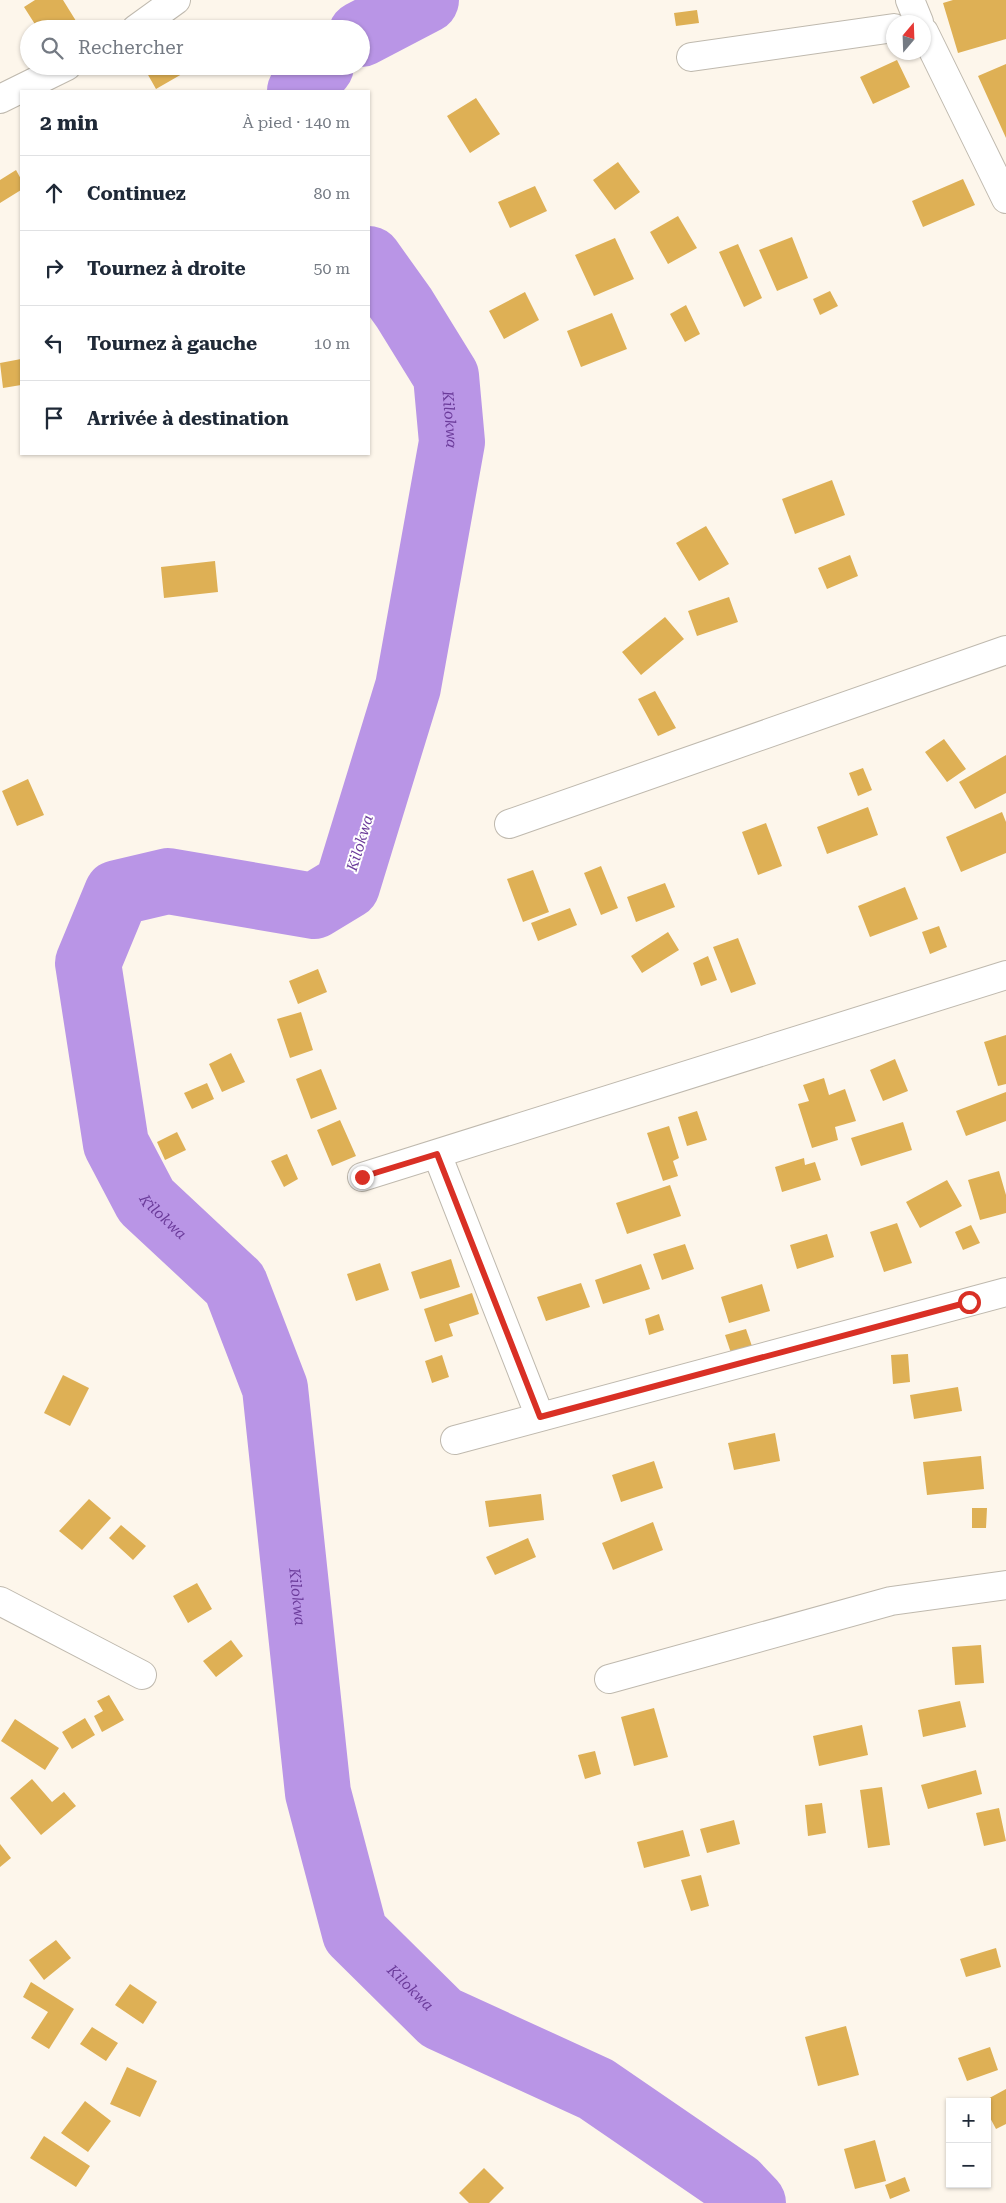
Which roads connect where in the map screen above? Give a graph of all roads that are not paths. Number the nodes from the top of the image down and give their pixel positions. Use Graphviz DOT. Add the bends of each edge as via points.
graph roads {
  1 [pos="176,0"];
  2 [pos="910,0"];
  3 [pos="916,15"];
  4 [pos="148,20"];
  5 [pos="886,29"];
  6 [pos="931,46"];
  7 [pos="691,57"];
  8 [pos="49,75"];
  9 [pos="0,99"];
  10 [pos="1006,199"];
  11 [pos="1006,650"];
  12 [pos="509,824"];
  13 [pos="1006,975"];
  14 [pos="437,1154"];
  15 [pos="362,1177"];
  16 [pos="1006,1292"];
  17 [pos="540,1417"];
  18 [pos="456,1440"];
  19 [pos="1006,1585"];
  20 [pos="0,1601"];
  21 [pos="142,1675"];
  22 [pos="609,1679"];
  1 -- 4 [label="street"];
  2 -- 3 [label="street"];
  5 -- 7 [label="street"];
  6 -- 10 [label="street"];
  8 -- 9 [label="street"];
  11 -- 12 [label="street"];
  13 -- 14 [label="street"];
  14 -- 15 [label="street"];
  14 -- 17 [label="street"];
  16 -- 17 [label="street"];
  17 -- 18 [label="street"];
  19 -- 22 [label="street" via="891,1601"];
  20 -- 21 [label="street"];
}
